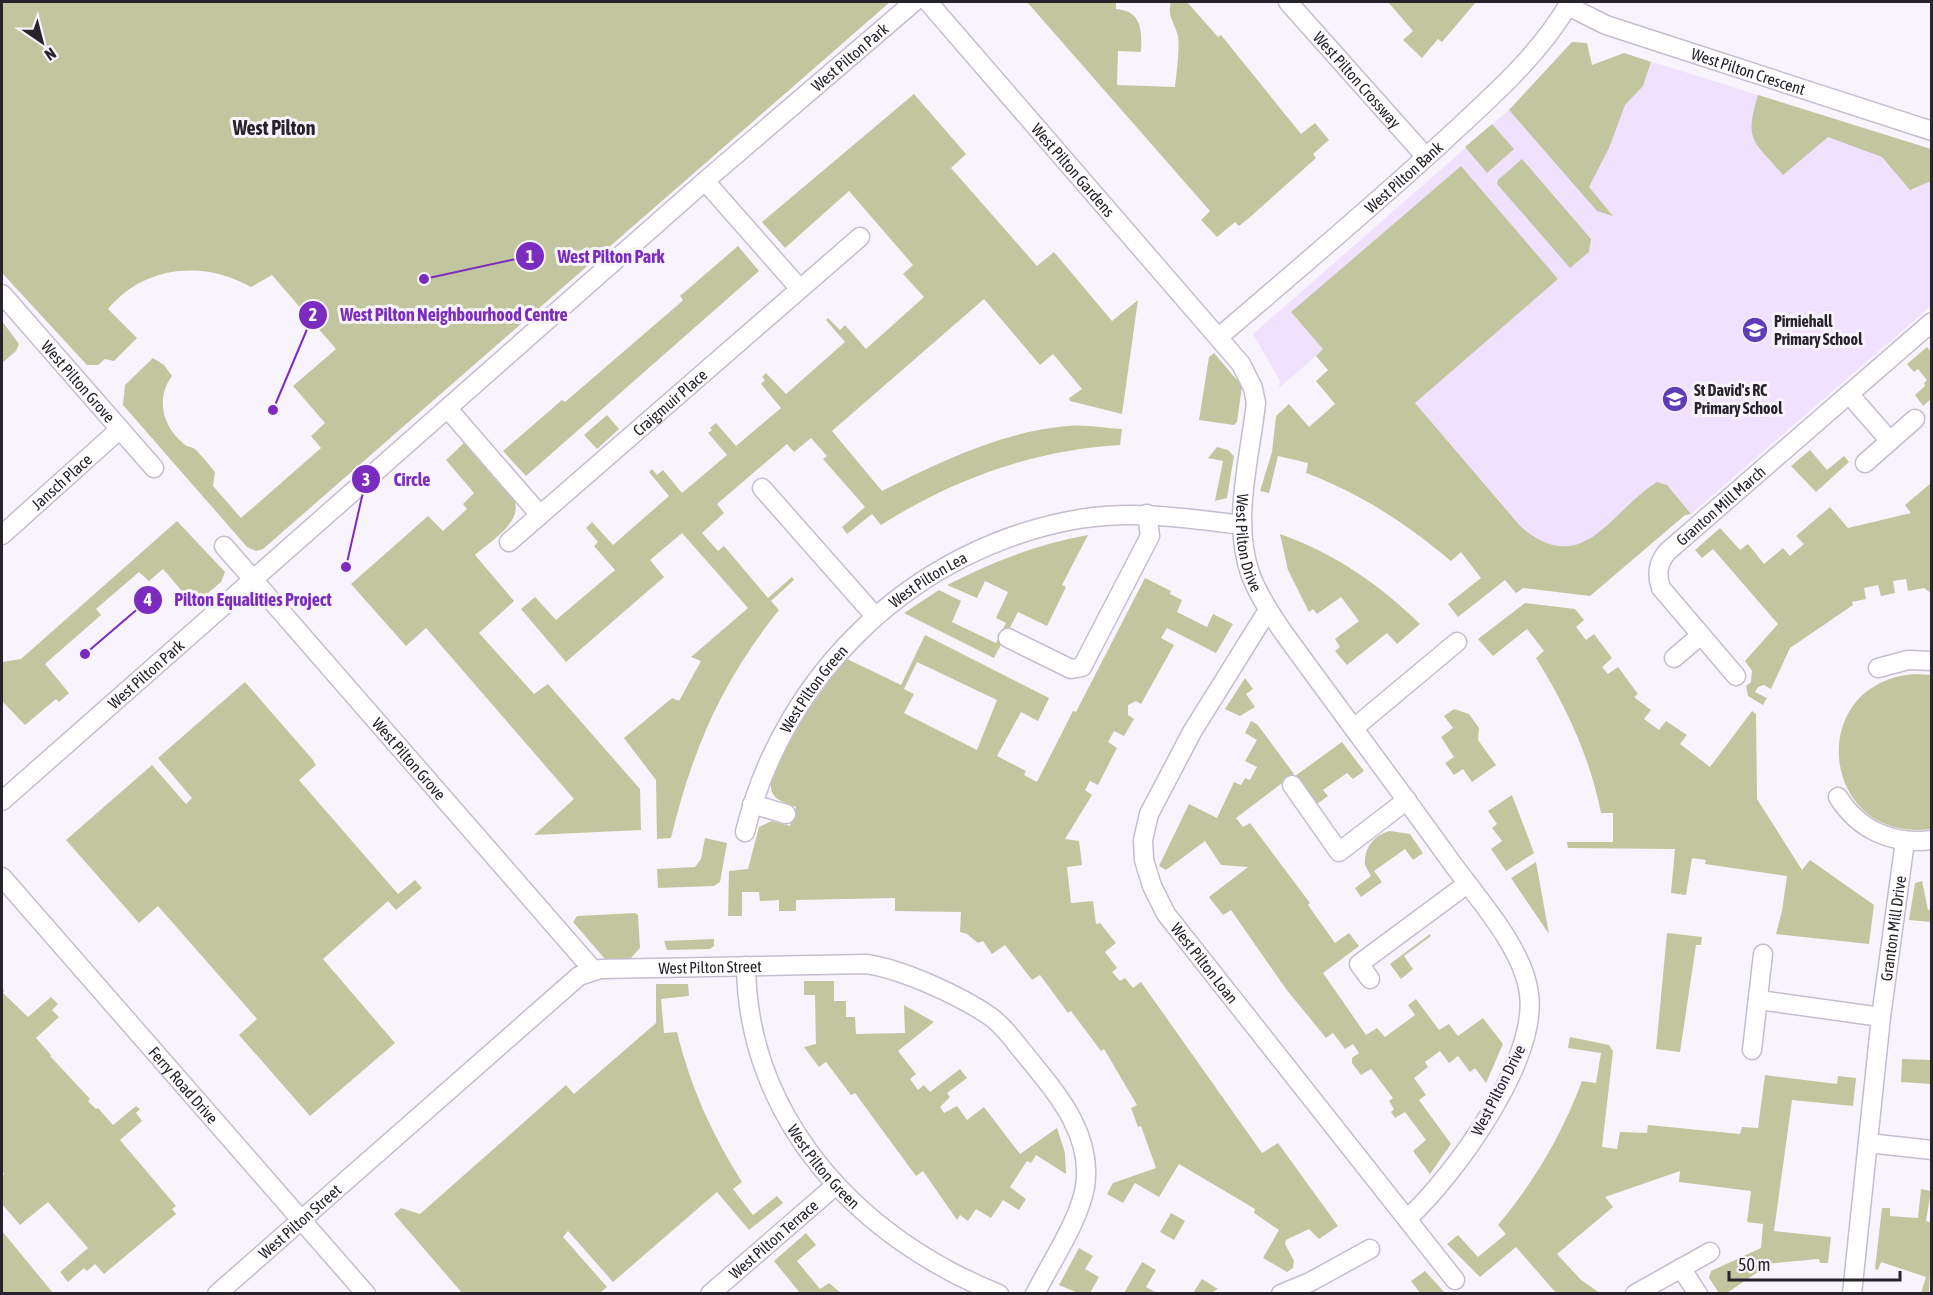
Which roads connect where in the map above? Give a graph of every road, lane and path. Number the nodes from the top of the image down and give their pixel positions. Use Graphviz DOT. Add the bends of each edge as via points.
graph roads {
  1 [pos="915,2"];
  2 [pos="928,2"];
  3 [pos="1288,2"];
  4 [pos="1569,4"];
  5 [pos="1932,131"];
  6 [pos="1426,157"];
  7 [pos="705,181"];
  8 [pos="860,237"];
  9 [pos="800,289"];
  10 [pos="2,294"];
  11 [pos="1932,322"];
  12 [pos="1220,336"];
  13 [pos="1849,394"];
  14 [pos="447,409"];
  15 [pos="1915,419"];
  16 [pos="120,429"];
  17 [pos="1890,441"];
  18 [pos="1865,463"];
  19 [pos="154,468"];
  20 [pos="762,488"];
  21 [pos="1148,514"];
  22 [pos="540,515"];
  23 [pos="1242,525"];
  24 [pos="2,535"];
  25 [pos="509,542"];
  26 [pos="224,546"];
  27 [pos="253,580"];
  28 [pos="1268,610"];
  29 [pos="875,616"];
  30 [pos="1701,635"];
  31 [pos="1008,638"];
  32 [pos="1457,642"];
  33 [pos="1674,658"];
  34 [pos="1932,661"];
  35 [pos="1878,668"];
  36 [pos="1736,676"];
  37 [pos="1354,728"];
  38 [pos="1292,785"];
  39 [pos="1838,797"];
  40 [pos="1407,800"];
  41 [pos="2,801"];
  42 [pos="752,804"];
  43 [pos="786,814"];
  44 [pos="745,832"];
  45 [pos="1932,840"];
  46 [pos="1905,841"];
  47 [pos="2,878"];
  48 [pos="1467,884"];
  49 [pos="1763,954"];
  50 [pos="747,966"];
  51 [pos="594,971"];
  52 [pos="1370,980"];
  53 [pos="1759,1000"];
  54 [pos="1881,1017"];
  55 [pos="1752,1050"];
  56 [pos="1868,1143"];
  57 [pos="1932,1150"];
  58 [pos="836,1185"];
  59 [pos="301,1219"];
  60 [pos="1407,1219"];
  61 [pos="1370,1249"];
  62 [pos="1710,1251"];
  63 [pos="1681,1268"];
  64 [pos="1455,1280"];
  65 [pos="217,1293"];
  66 [pos="366,1293"];
  67 [pos="710,1293"];
  68 [pos="999,1293"];
  69 [pos="1035,1293"];
  70 [pos="1281,1293"];
  71 [pos="1635,1293"];
  72 [pos="1698,1293"];
  73 [pos="1852,1293"];
  1 -- 7 [label="street, West Pilton Park"];
  2 -- 12 [label="street, West Pilton Gardens"];
  3 -- 6 [label="street, West Pilton Crossway"];
  4 -- 5 [label="street, West Pilton Crescent" via="1606,25"];
  4 -- 6 [label="street, West Pilton Bank" via="1508,82"];
  6 -- 12 [label="street, West Pilton Bank"];
  7 -- 9 [label="street"];
  7 -- 14 [label="street, West Pilton Park"];
  8 -- 9 [label="street, Craigmuir Place"];
  9 -- 22 [label="street, Craigmuir Place"];
  10 -- 16 [label="street, West Pilton Grove"];
  11 -- 13 [label="street, Granton Mill March"];
  12 -- 23 [label="street, West Pilton Drive" via="1248,376 1256,403"];
  13 -- 17 [label="street"];
  13 -- 30 [label="street, Granton Mill March" via="1661,560 1660,588"];
  14 -- 22 [label="street"];
  14 -- 27 [label="street, West Pilton Park"];
  15 -- 17 [label="street"];
  16 -- 19 [label="street, West Pilton Grove"];
  16 -- 24 [label="street, Jansch Place"];
  17 -- 18 [label="street"];
  20 -- 29 [label="street, West Pilton Lea"];
  21 -- 23 [label="street, West Pilton Lea"];
  21 -- 29 [label="street, West Pilton Lea" via="1080,519 997,542 943,567"];
  21 -- 31 [label="street" via="1149,536 1082,667 1071,669"];
  22 -- 25 [label="street, Craigmuir Place"];
  23 -- 28 [label="street, West Pilton Drive" via="1251,574"];
  26 -- 27 [label="street, West Pilton Grove"];
  27 -- 41 [label="street, West Pilton Park"];
  27 -- 51 [label="street, West Pilton Grove"];
  28 -- 37 [label="street, West Pilton Drive"];
  28 -- 60 [label="street, West Pilton Loan" via="1212,697 1156,798 1145,829 1144,860 1166,914"];
  29 -- 42 [label="street, West Pilton Green" via="837,653 803,698 776,743"];
  30 -- 33 [label="street"];
  30 -- 36 [label="street, Granton Mill March"];
  32 -- 37 [label="street"];
  34 -- 35 [label="street" via="1898,661"];
  37 -- 40 [label="street, West Pilton Drive"];
  38 -- 40 [label="street" via="1339,852"];
  39 -- 46 [label="street" via="1866,827"];
  40 -- 48 [label="street, West Pilton Drive"];
  42 -- 43 [label="street"];
  42 -- 44 [label="street, West Pilton Green"];
  45 -- 46 [label="street"];
  46 -- 54 [label="street, Granton Mill Drive"];
  47 -- 59 [label="street, Ferry Road Drive"];
  48 -- 52 [label="street" via="1359,964"];
  48 -- 60 [label="street, West Pilton Drive" via="1522,967 1530,995 1529,1029 1504,1086 1469,1146"];
  49 -- 53 [label="street"];
  50 -- 51 [label="street, West Pilton Street"];
  50 -- 58 [label="street, West Pilton Green" via="750,1015 766,1074 789,1118"];
  50 -- 69 [label="street, West Pilton Street" via="887,967 981,1011 1008,1034 1071,1117 1086,1158 1082,1200"];
  51 -- 59 [label="street, West Pilton Street" via="570,982"];
  53 -- 54 [label="street"];
  53 -- 55 [label="street"];
  54 -- 56 [label="street, Granton Mill Drive"];
  56 -- 57 [label="street"];
  56 -- 73 [label="street, Granton Mill Drive"];
  58 -- 67 [label="street, West Pilton Terrace"];
  58 -- 68 [label="street, West Pilton Green" via="872,1221 907,1247 958,1276"];
  59 -- 65 [label="street, West Pilton Street"];
  59 -- 66 [label="street, Ferry Road Drive"];
  60 -- 64 [label="street, West Pilton Loan"];
  61 -- 70 [label="street"];
  62 -- 63 [label="street"];
  63 -- 71 [label="street"];
  63 -- 72 [label="street"];
}
